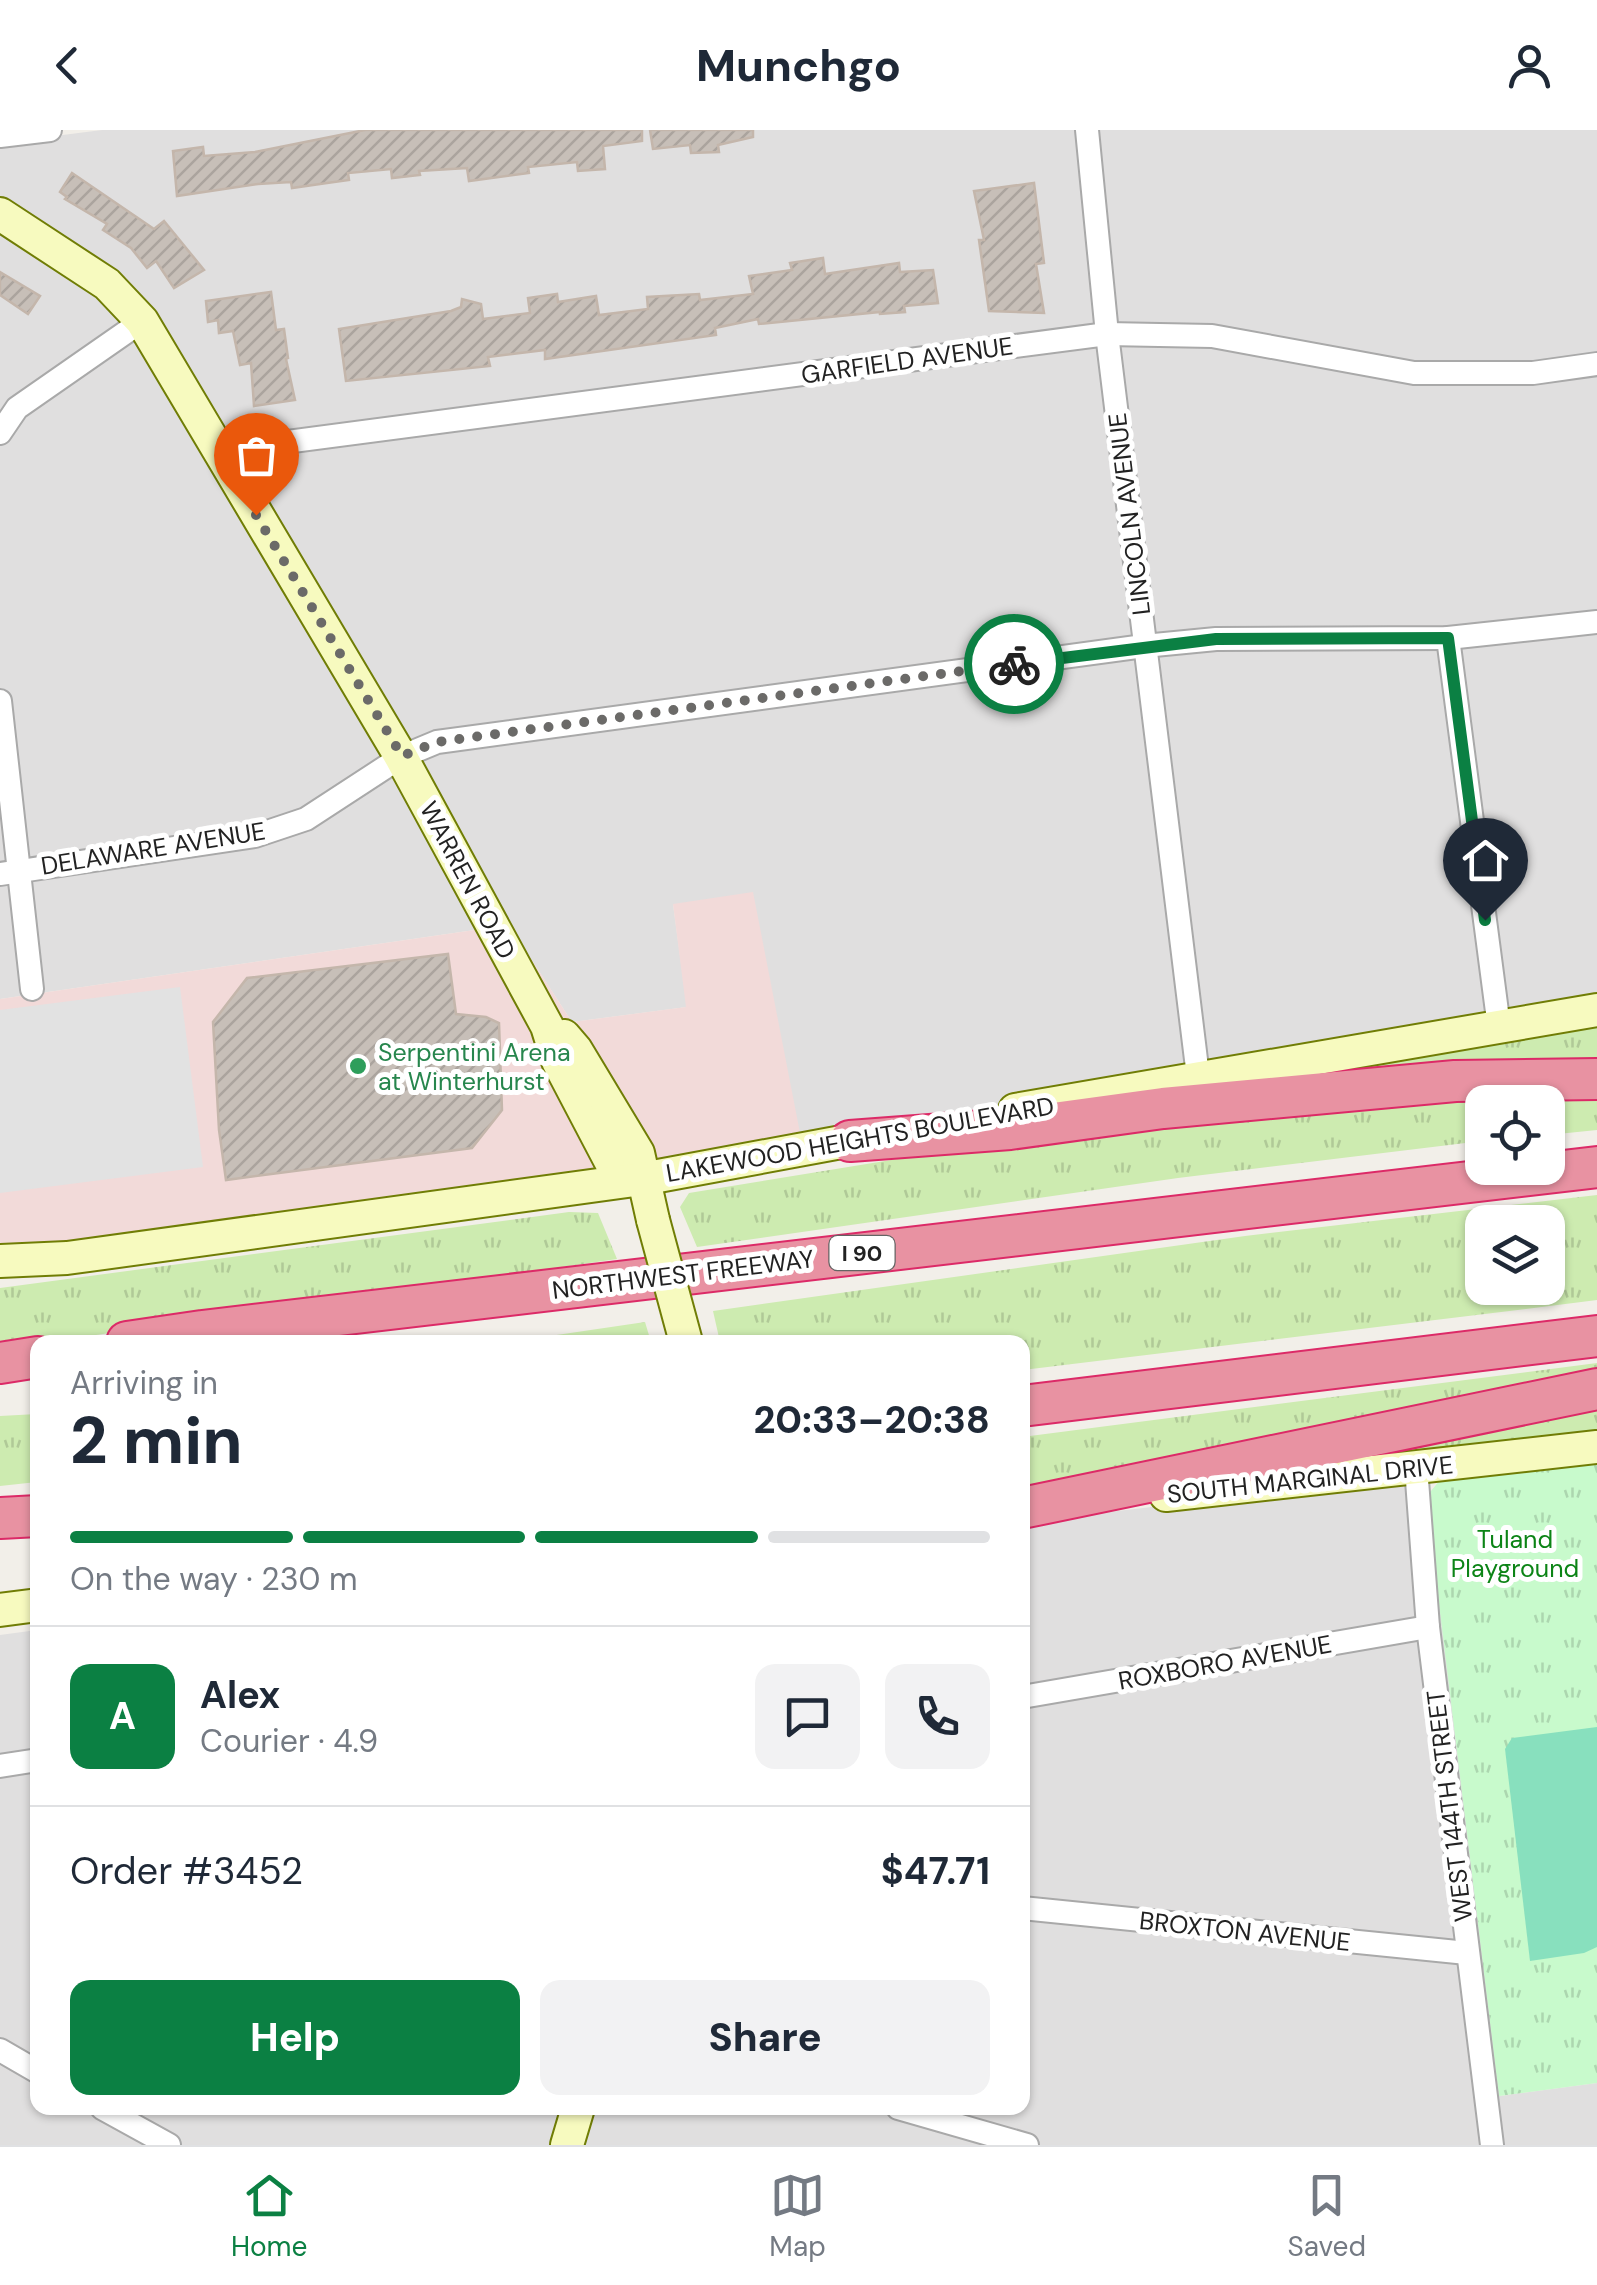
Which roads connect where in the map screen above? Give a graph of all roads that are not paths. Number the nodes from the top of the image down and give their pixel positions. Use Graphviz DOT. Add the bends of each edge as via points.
graph roads {
  1 [pos="50,130"];
  2 [pos="1086,130"];
  3 [pos="0,136"];
  4 [pos="0,214"];
  5 [pos="142,321"];
  6 [pos="1107,334"];
  7 [pos="1597,364"];
  8 [pos="0,433"];
  9 [pos="218,450"];
  10 [pos="1597,622"];
  11 [pos="1448,638"];
  12 [pos="1144,646"];
  13 [pos="0,701"];
  14 [pos="402,756"];
  15 [pos="10,872"];
  16 [pos="32,989"];
  17 [pos="1597,1010"];
  18 [pos="1499,1027"];
  19 [pos="1198,1076"];
  20 [pos="1597,1079"];
  21 [pos="850,1141"];
  22 [pos="1597,1167"];
  23 [pos="642,1179"];
  24 [pos="67,1258"];
  25 [pos="0,1261"];
  26 [pos="0,1270"];
  27 [pos="174,1335"];
  28 [pos="684,1335"];
  29 [pos="1597,1336"];
  30 [pos="30,1358"];
  31 [pos="0,1362"];
  32 [pos="1597,1389"];
  33 [pos="1030,1405"];
  34 [pos="1597,1447"];
  35 [pos="1416,1467"];
  36 [pos="1030,1507"];
  37 [pos="1030,1508"];
  38 [pos="30,1516"];
  39 [pos="0,1518"];
  40 [pos="30,1607"];
  41 [pos="0,1610"];
  42 [pos="1428,1627"];
  43 [pos="1030,1696"];
  44 [pos="30,1761"];
  45 [pos="0,1766"];
  46 [pos="1030,1909"];
  47 [pos="1467,1953"];
  48 [pos="0,2050"];
  49 [pos="30,2067"];
  50 [pos="114,2115"];
  51 [pos="576,2115"];
  52 [pos="922,2115"];
  53 [pos="168,2145"];
  54 [pos="567,2145"];
  55 [pos="1027,2145"];
  56 [pos="1492,2145"];
  1 -- 3 [label="street"];
  2 -- 6 [label="street, LINCOLN AVENUE"];
  4 -- 5 [label="main road, WARREN ROAD" via="106,284"];
  5 -- 8 [label="street" via="17,408"];
  5 -- 9 [label="main road, WARREN ROAD"];
  6 -- 7 [label="street, GARFIELD AVENUE" via="1212,336 1414,373 1533,373"];
  6 -- 9 [label="street, GARFIELD AVENUE"];
  6 -- 12 [label="street, LINCOLN AVENUE"];
  9 -- 14 [label="main road, WARREN ROAD"];
  10 -- 11 [label="street, DELAWARE AVENUE"];
  11 -- 12 [label="street, DELAWARE AVENUE" via="1216,639"];
  11 -- 18 [label="street"];
  12 -- 14 [label="street, DELAWARE AVENUE" via="437,742"];
  12 -- 19 [label="street, LINCOLN AVENUE"];
  13 -- 15 [label="street"];
  14 -- 15 [label="street, DELAWARE AVENUE" via="306,819 255,836"];
  14 -- 23 [label="main road, WARREN ROAD" via="547,1026 612,1164"];
  15 -- 16 [label="street"];
  17 -- 18 [label="main road, LAKEWOOD HEIGHTS BOULEVARD"];
  18 -- 19 [label="main road, LAKEWOOD HEIGHTS BOULEVARD"];
  19 -- 21 [label="main road, LAKEWOOD HEIGHTS BOULEVARD"];
  20 -- 21 [label="highway" via="1454,1081"];
  21 -- 23 [label="main road, LAKEWOOD HEIGHTS BOULEVARD"];
  22 -- 27 [label="highway, NORTHWEST FREEWAY / I 90"];
  23 -- 24 [label="main road, LAKEWOOD HEIGHTS BOULEVARD"];
  23 -- 28 [label="main road, bridge"];
  24 -- 25 [label="main road, LAKEWOOD HEIGHTS BOULEVARD"];
  24 -- 26 [label="main road"];
  29 -- 33 [label="highway"];
  30 -- 31 [label="highway"];
  32 -- 36 [label="highway"];
  34 -- 35 [label="main road, SOUTH MARGINAL DRIVE"];
  35 -- 37 [label="main road, SOUTH MARGINAL DRIVE"];
  35 -- 42 [label="street, WEST 144TH STREET"];
  38 -- 39 [label="highway"];
  40 -- 41 [label="main road"];
  42 -- 43 [label="street, ROXBORO AVENUE"];
  42 -- 47 [label="street, WEST 144TH STREET"];
  44 -- 45 [label="street"];
  46 -- 47 [label="street, BROXTON AVENUE"];
  47 -- 56 [label="street, WEST 144TH STREET"];
  48 -- 49 [label="street"];
  50 -- 53 [label="street"];
  51 -- 54 [label="main road"];
  52 -- 55 [label="street"];
}
